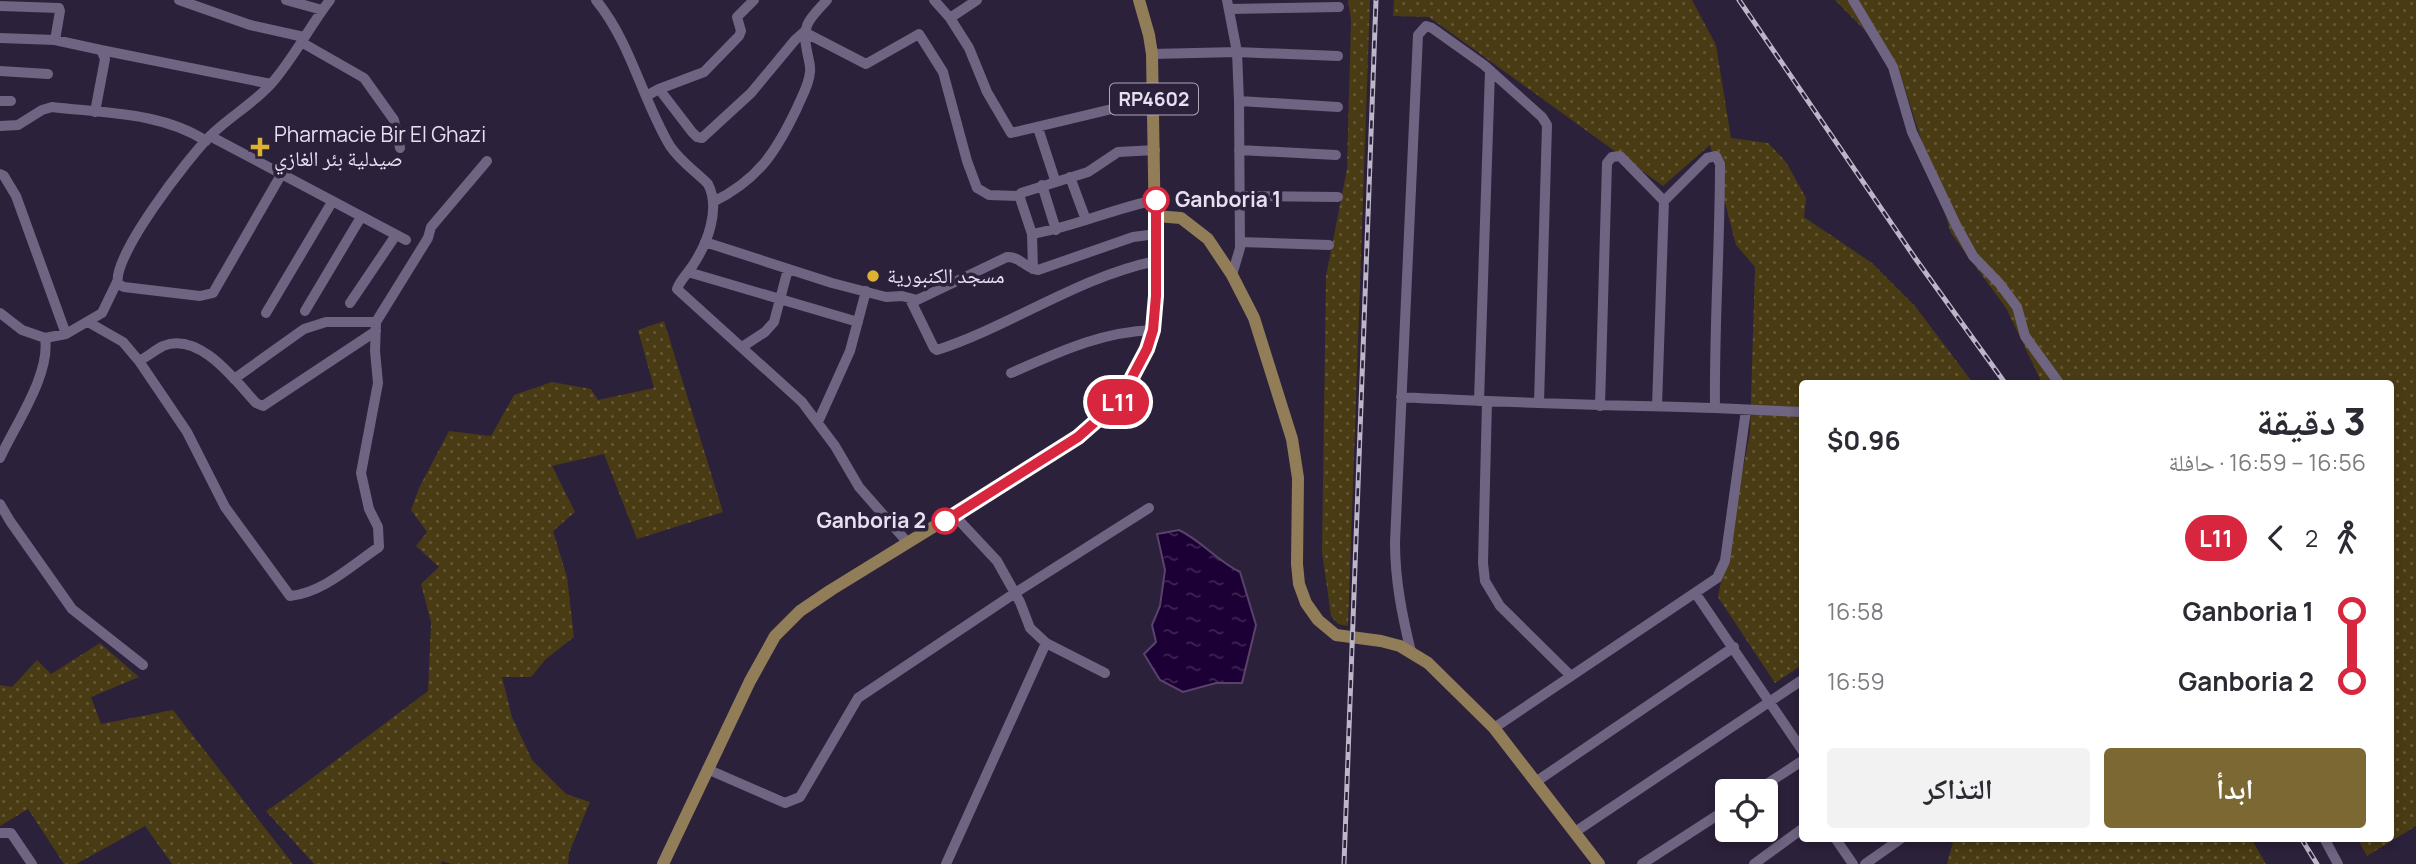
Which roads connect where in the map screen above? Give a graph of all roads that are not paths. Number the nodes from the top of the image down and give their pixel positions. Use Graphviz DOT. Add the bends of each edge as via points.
graph roads {
  1 [pos="179,0"];
  2 [pos="286,0"];
  3 [pos="330,0"];
  4 [pos="596,0"];
  5 [pos="754,0"];
  6 [pos="827,0"];
  7 [pos="934,0"];
  8 [pos="977,0"];
  9 [pos="1139,0"];
  10 [pos="1853,0"];
  11 [pos="1295,4"];
  12 [pos="1228,5"];
  13 [pos="0,6"];
  14 [pos="1339,7"];
  15 [pos="322,10"];
  16 [pos="950,18"];
  17 [pos="804,32"];
  18 [pos="0,38"];
  19 [pos="55,40"];
  20 [pos="302,40"];
  21 [pos="101,50"];
  22 [pos="1237,52"];
  23 [pos="1152,54"];
  24 [pos="1338,56"];
  25 [pos="0,71"];
  26 [pos="1490,71"];
  27 [pos="48,74"];
  28 [pos="271,85"];
  29 [pos="659,89"];
  30 [pos="646,96"];
  31 [pos="1154,99"];
  32 [pos="12,100"];
  33 [pos="0,101"];
  34 [pos="1239,101"];
  35 [pos="1338,107"];
  36 [pos="95,112"];
  37 [pos="0,126"];
  38 [pos="1038,128"];
  39 [pos="208,138"];
  40 [pos="400,148"];
  41 [pos="1155,150"];
  42 [pos="1239,150"];
  43 [pos="1336,155"];
  44 [pos="487,161"];
  45 [pos="0,174"];
  46 [pos="281,175"];
  47 [pos="1070,177"];
  48 [pos="1055,180"];
  49 [pos="1042,185"];
  50 [pos="1020,195"];
  51 [pos="1240,196"];
  52 [pos="1338,197"];
  53 [pos="1156,200"];
  54 [pos="1664,201"];
  55 [pos="332,202"];
  56 [pos="713,202"];
  57 [pos="1156,216"];
  58 [pos="360,217"];
  59 [pos="1086,220"];
  60 [pos="1056,230"];
  61 [pos="1032,234"];
  62 [pos="1156,234"];
  63 [pos="705,242"];
  64 [pos="1240,242"];
  65 [pos="1329,246"];
  66 [pos="1156,261"];
  67 [pos="788,269"];
  68 [pos="1033,270"];
  69 [pos="688,272"];
  70 [pos="1232,275"];
  71 [pos="117,282"];
  72 [pos="866,291"];
  73 [pos="779,299"];
  74 [pos="910,299"];
  75 [pos="350,303"];
  76 [pos="305,310"];
  77 [pos="0,313"];
  78 [pos="266,313"];
  79 [pos="88,322"];
  80 [pos="858,323"];
  81 [pos="376,326"];
  82 [pos="1153,330"];
  83 [pos="66,334"];
  84 [pos="45,338"];
  85 [pos="742,346"];
  86 [pos="139,361"];
  87 [pos="1011,373"];
  88 [pos="234,379"];
  89 [pos="2057,380"];
  90 [pos="1401,397"];
  91 [pos="1483,402"];
  92 [pos="1539,403"];
  93 [pos="1600,406"];
  94 [pos="1657,406"];
  95 [pos="1715,408"];
  96 [pos="1746,410"];
  97 [pos="1799,412"];
  98 [pos="818,422"];
  99 [pos="0,458"];
  100 [pos="0,503"];
  101 [pos="1149,508"];
  102 [pos="954,515"];
  103 [pos="908,543"];
  104 [pos="1015,593"];
  105 [pos="1696,594"];
  106 [pos="1046,643"];
  107 [pos="1734,647"];
  108 [pos="1411,652"];
  109 [pos="143,665"];
  110 [pos="1105,673"];
  111 [pos="1571,676"];
  112 [pos="1799,682"];
  113 [pos="1771,703"];
  114 [pos="1494,728"];
  115 [pos="1799,745"];
  116 [pos="1799,763"];
  117 [pos="708,769"];
  118 [pos="1774,779"];
  119 [pos="1537,780"];
  120 [pos="1715,817"];
  121 [pos="1799,831"];
  122 [pos="1575,832"];
  123 [pos="0,833"];
  124 [pos="1838,842"];
  125 [pos="1896,842"];
  126 [pos="2326,842"];
  127 [pos="32,864"];
  128 [pos="663,864"];
  129 [pos="946,864"];
  130 [pos="1599,864"];
  131 [pos="1642,864"];
  132 [pos="1754,864"];
  133 [pos="1853,864"];
  134 [pos="1865,864"];
  135 [pos="2338,864"];
  1 -- 20 [label="street"];
  2 -- 15 [label="street"];
  3 -- 15 [label="street"];
  4 -- 30 [label="street" via="621,37"];
  5 -- 29 [label="street" via="736,18 739,36 709,69"];
  6 -- 17 [label="street"];
  7 -- 16 [label="street"];
  8 -- 16 [label="street"];
  9 -- 23 [label="main road, RP4602"];
  10 -- 89 [label="street" via="1893,66 1912,132 1961,235 2017,307 2025,336"];
  11 -- 12 [label="street"];
  11 -- 14 [label="street"];
  12 -- 22 [label="street"];
  13 -- 19 [label="street" via="58,8"];
  15 -- 20 [label="street"];
  16 -- 38 [label="street" via="1010,132"];
  17 -- 29 [label="street" via="751,93 702,138 692,132"];
  17 -- 50 [label="street" via="866,64 920,34 943,72 977,188 989,195"];
  17 -- 56 [label="street" via="808,83 780,143 748,181"];
  18 -- 19 [label="street"];
  19 -- 21 [label="street"];
  20 -- 28 [label="street"];
  20 -- 40 [label="street" via="364,78 394,120"];
  21 -- 28 [label="street"];
  21 -- 36 [label="street" via="105,59"];
  22 -- 23 [label="street"];
  22 -- 24 [label="street"];
  22 -- 34 [label="street"];
  23 -- 31 [label="main road, RP4602"];
  25 -- 27 [label="street"];
  26 -- 90 [label="street" via="1432,28 1426,26 1418,35"];
  26 -- 91 [label="street"];
  26 -- 92 [label="street" via="1547,125"];
  28 -- 39 [label="street"];
  29 -- 30 [label="street"];
  30 -- 56 [label="street" via="672,148 708,184"];
  31 -- 38 [label="street"];
  31 -- 41 [label="main road, RP4602"];
  32 -- 33 [label="street"];
  34 -- 35 [label="street"];
  34 -- 42 [label="street"];
  36 -- 37 [label="street" via="47,107 18,125"];
  36 -- 39 [label="street" via="152,120"];
  38 -- 48 [label="street"];
  39 -- 46 [label="street"];
  39 -- 71 [label="street" via="146,219"];
  41 -- 47 [label="street" via="1118,152 1088,172"];
  41 -- 53 [label="main road, RP4602"];
  42 -- 43 [label="street"];
  42 -- 51 [label="street"];
  44 -- 81 [label="street" via="431,227"];
  45 -- 83 [label="street" via="16,196"];
  46 -- 55 [label="street"];
  46 -- 71 [label="street" via="212,293 200,296 121,287"];
  47 -- 48 [label="street"];
  47 -- 59 [label="street"];
  48 -- 49 [label="street"];
  49 -- 50 [label="street"];
  49 -- 60 [label="street"];
  50 -- 61 [label="street"];
  51 -- 52 [label="street"];
  51 -- 64 [label="street"];
  53 -- 57 [label="main road, RP4602"];
  53 -- 59 [label="street"];
  54 -- 93 [label="street" via="1620,156 1609,159 1605,168"];
  54 -- 94 [label="street"];
  54 -- 95 [label="street" via="1707,159 1719,159"];
  55 -- 58 [label="street"];
  55 -- 78 [label="street"];
  56 -- 63 [label="street"];
  57 -- 62 [label="main road, RP4602"];
  57 -- 70 [label="main road" via="1188,221 1216,248"];
  58 -- 75 [label="street" via="401,238"];
  58 -- 76 [label="street"];
  59 -- 60 [label="street"];
  60 -- 61 [label="street"];
  61 -- 68 [label="street"];
  62 -- 66 [label="main road, RP4602"];
  62 -- 68 [label="street" via="1133,237"];
  63 -- 67 [label="street"];
  63 -- 69 [label="street"];
  64 -- 65 [label="street"];
  64 -- 70 [label="street"];
  66 -- 74 [label="street" via="1107,275 937,350"];
  66 -- 82 [label="main road, RP4602"];
  67 -- 72 [label="street"];
  67 -- 73 [label="street"];
  68 -- 74 [label="street" via="1010,256 920,299"];
  69 -- 73 [label="street"];
  69 -- 85 [label="street" via="678,290"];
  70 -- 108 [label="main road" via="1262,339 1292,439 1298,478 1297,564 1306,603 1330,632"];
  71 -- 79 [label="street" via="105,309"];
  72 -- 74 [label="street"];
  72 -- 80 [label="street"];
  73 -- 80 [label="street"];
  73 -- 85 [label="street" via="774,323"];
  77 -- 84 [label="street" via="22,330"];
  79 -- 83 [label="street"];
  79 -- 86 [label="street" via="123,342"];
  80 -- 98 [label="street"];
  81 -- 86 [label="street" via="378,383 361,472 378,527 379,547 302,595 290,596 225,508 187,432"];
  81 -- 88 [label="street" via="326,322 304,328"];
  81 -- 88 [label="street" via="267,405 257,403"];
  82 -- 87 [label="street" via="1102,336"];
  82 -- 102 [label="main road, RP4602" via="1120,400 1102,418"];
  83 -- 84 [label="street"];
  84 -- 99 [label="street" via="43,366"];
  85 -- 98 [label="street"];
  86 -- 88 [label="street" via="164,346 182,344 199,349"];
  90 -- 91 [label="street"];
  90 -- 108 [label="street" via="1395,572"];
  91 -- 92 [label="street"];
  91 -- 111 [label="street" via="1485,581 1500,606"];
  92 -- 93 [label="street"];
  93 -- 94 [label="street"];
  94 -- 95 [label="street"];
  95 -- 96 [label="street"];
  96 -- 97 [label="street"];
  96 -- 105 [label="street" via="1725,561 1717,578"];
  98 -- 103 [label="street" via="859,487"];
  100 -- 109 [label="street" via="72,609"];
  101 -- 104 [label="street"];
  102 -- 103 [label="main road, RP4602"];
  102 -- 104 [label="street" via="997,561"];
  103 -- 117 [label="main road, RP4602" via="810,604 775,636"];
  104 -- 106 [label="street" via="1030,628"];
  104 -- 117 [label="street" via="858,698 800,797 785,803"];
  105 -- 107 [label="street"];
  105 -- 111 [label="street"];
  106 -- 110 [label="street"];
  106 -- 129 [label="street"];
  107 -- 113 [label="street"];
  107 -- 119 [label="street"];
  108 -- 114 [label="main road" via="1449,682"];
  111 -- 114 [label="street"];
  112 -- 113 [label="street"];
  113 -- 115 [label="street"];
  113 -- 122 [label="street"];
  114 -- 119 [label="main road"];
  116 -- 118 [label="street"];
  117 -- 128 [label="main road, RP4602"];
  119 -- 122 [label="main road"];
  120 -- 131 [label="street"];
  121 -- 132 [label="street"];
  122 -- 130 [label="main road"];
  123 -- 127 [label="street" via="11,833"];
  124 -- 133 [label="street"];
  125 -- 134 [label="street"];
  126 -- 135 [label="street"];
}
